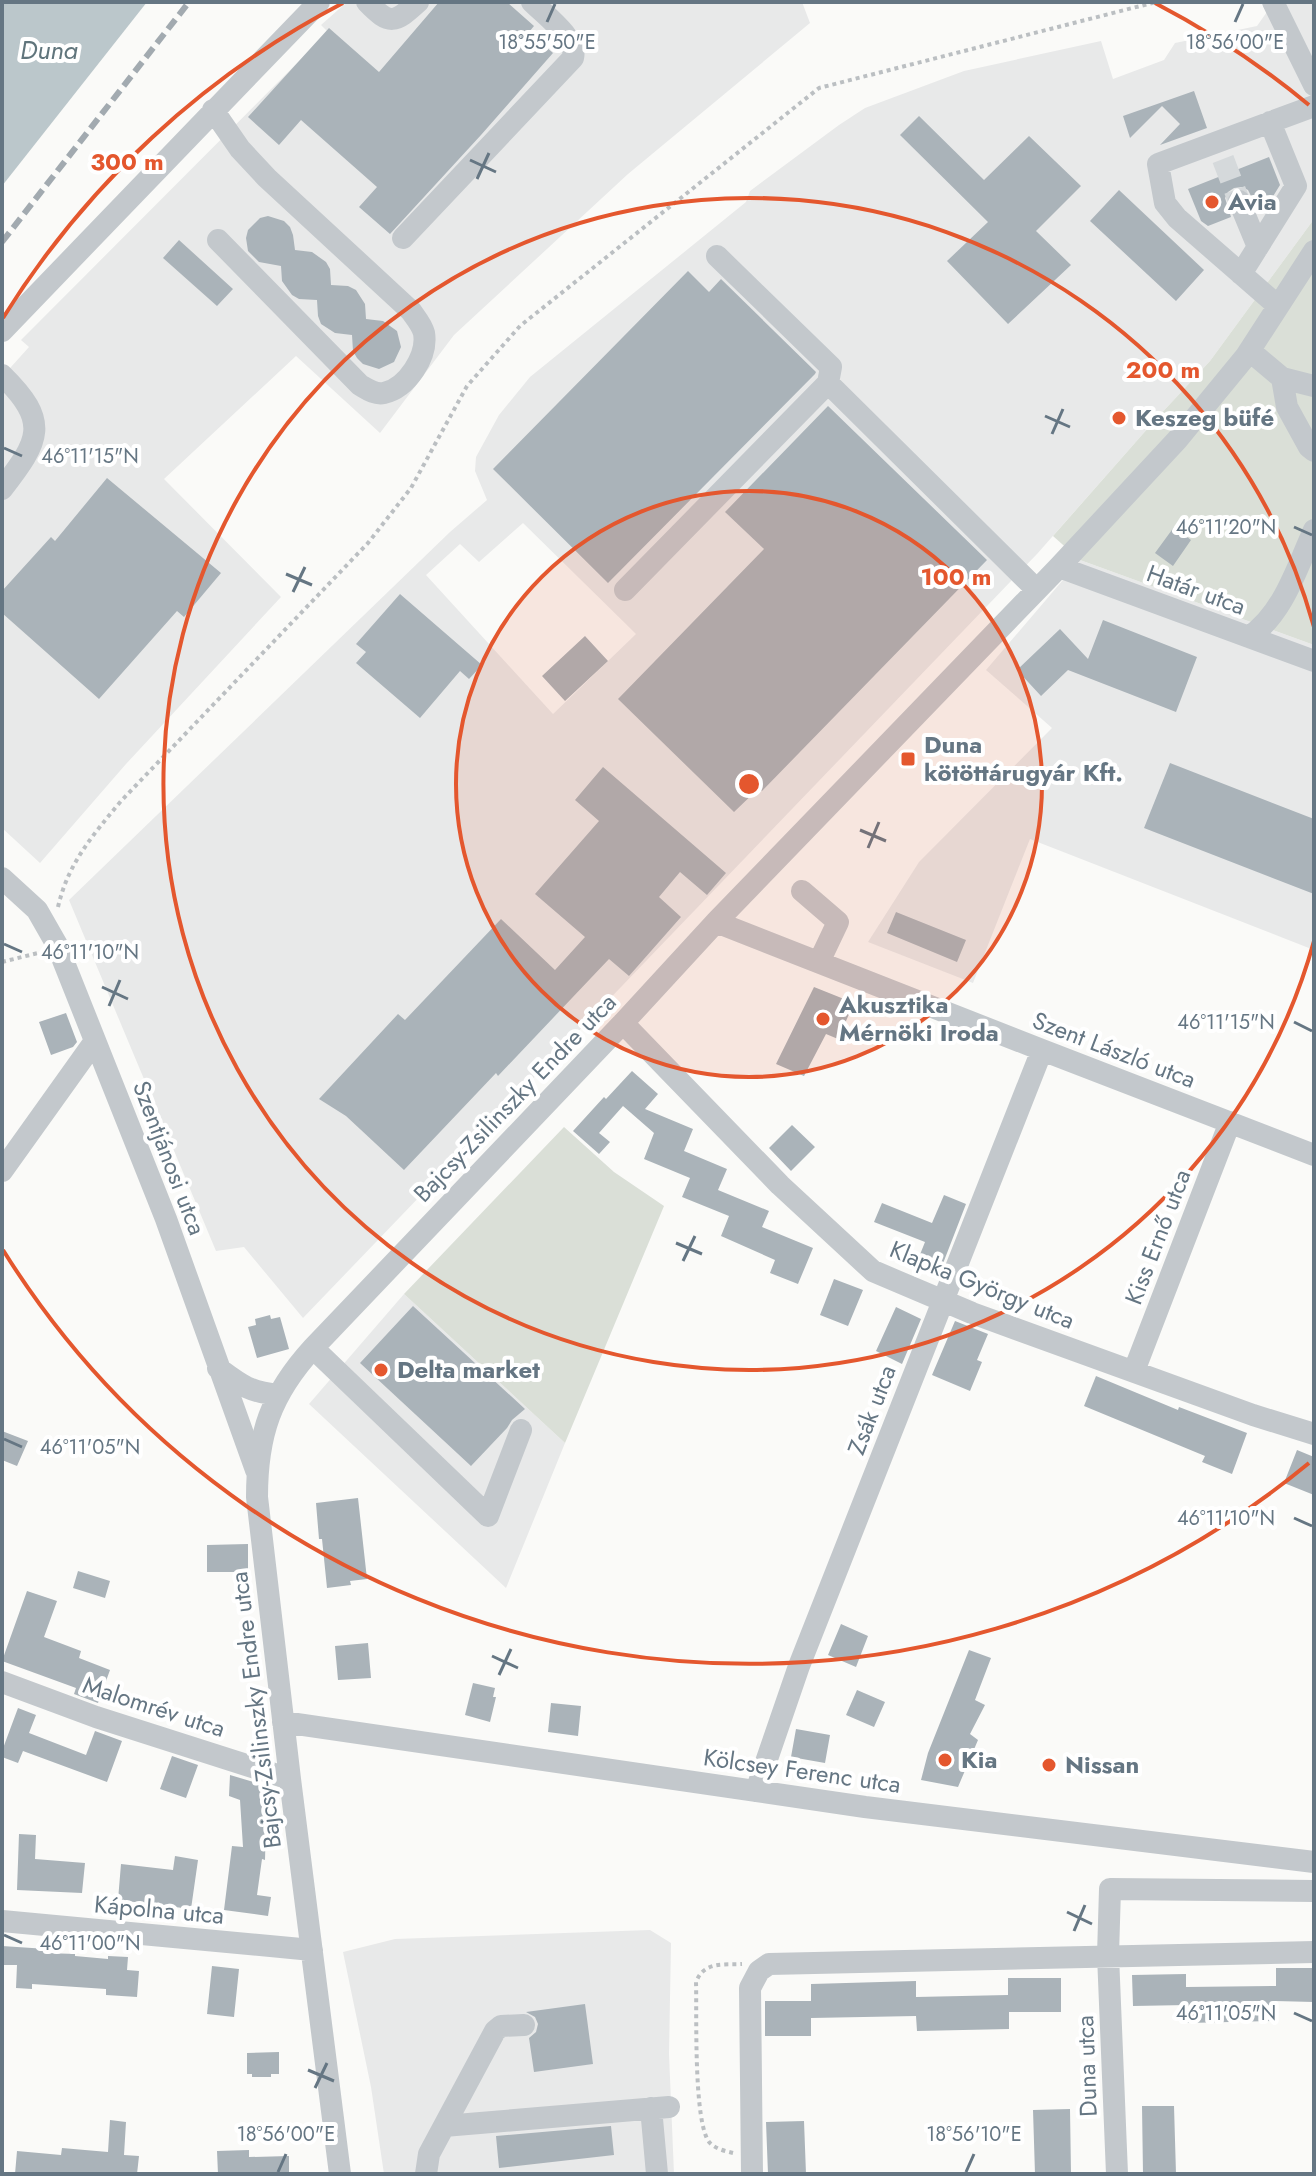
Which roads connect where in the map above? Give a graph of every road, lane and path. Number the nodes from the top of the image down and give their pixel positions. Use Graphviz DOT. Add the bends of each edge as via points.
graph roads {
  1 [pos="319,2"];
  2 [pos="367,2"];
  3 [pos="418,2"];
  4 [pos="532,2"];
  5 [pos="1156,2"];
  6 [pos="1273,2"];
  7 [pos="1313,79"];
  8 [pos="1314,106"];
  9 [pos="213,110"];
  10 [pos="1270,122"];
  11 [pos="1239,201"];
  12 [pos="403,238"];
  13 [pos="218,240"];
  14 [pos="1258,247"];
  15 [pos="1314,251"];
  16 [pos="717,256"];
  17 [pos="1241,274"];
  18 [pos="1278,306"];
  19 [pos="2,331"];
  20 [pos="1250,351"];
  21 [pos="2,375"];
  22 [pos="1282,378"];
  23 [pos="828,383"];
  24 [pos="1314,386"];
  25 [pos="1314,451"];
  26 [pos="2,489"];
  27 [pos="1314,530"];
  28 [pos="1059,567"];
  29 [pos="1036,589"];
  30 [pos="625,590"];
  31 [pos="1249,637"];
  32 [pos="1314,661"];
  33 [pos="2,878"];
  34 [pos="802,891"];
  35 [pos="58,910"];
  36 [pos="716,922"];
  37 [pos="58,948"];
  38 [pos="2,962"];
  39 [pos="819,962"];
  40 [pos="623,1023"];
  41 [pos="95,1041"];
  42 [pos="1042,1050"];
  43 [pos="1230,1122"];
  44 [pos="1314,1155"];
  45 [pos="2,1171"];
  46 [pos="942,1302"];
  47 [pos="313,1348"];
  48 [pos="217,1367"];
  49 [pos="1134,1371"];
  50 [pos="279,1395"];
  51 [pos="521,1430"];
  52 [pos="1314,1434"];
  53 [pos="257,1475"];
  54 [pos="2,1682"];
  55 [pos="283,1722"];
  56 [pos="290,1779"];
  57 [pos="756,1791"];
  58 [pos="1314,1862"];
  59 [pos="1314,1891"];
  60 [pos="2,1921"];
  61 [pos="312,1950"];
  62 [pos="1314,1952"];
  63 [pos="1108,1955"];
  64 [pos="769,1964"];
  65 [pos="524,2025"];
  66 [pos="444,2126"];
  67 [pos="751,2166"];
  68 [pos="340,2174"];
  69 [pos="426,2174"];
  70 [pos="657,2174"];
  71 [pos="1117,2174"];
  1 -- 9 [label="street"];
  2 -- 3 [label="street" via="392,20"];
  4 -- 12 [label="street" via="571,41 573,58"];
  5 -- 35 [label="path" via="819,88 520,326 467,386 411,488 368,543 86,843 64,884"];
  6 -- 7 [label="street"];
  8 -- 10 [label="street"];
  9 -- 13 [label="street" via="267,178 411,311 424,334 421,358 399,386 385,393 367,390"];
  9 -- 19 [label="street"];
  10 -- 14 [label="street" via="1296,186"];
  10 -- 17 [label="street" via="1220,151 1158,164 1165,203"];
  11 -- 14 [label="street"];
  14 -- 17 [label="street"];
  15 -- 18 [label="street, Bajcsy-Zsilinszky Endre utca"];
  16 -- 23 [label="street" via="831,367"];
  17 -- 18 [label="street"];
  18 -- 20 [label="street, Bajcsy-Zsilinszky Endre utca"];
  20 -- 22 [label="street"];
  20 -- 28 [label="street, Bajcsy-Zsilinszky Endre utca" via="1177,440"];
  21 -- 26 [label="street" via="25,399 34,431 25,459"];
  22 -- 24 [label="street"];
  22 -- 25 [label="street" via="1287,407"];
  23 -- 29 [label="street"];
  23 -- 30 [label="street"];
  27 -- 31 [label="street" via="1273,615"];
  28 -- 29 [label="street, Bajcsy-Zsilinszky Endre utca"];
  28 -- 31 [label="street, Határ utca"];
  29 -- 36 [label="street, Bajcsy-Zsilinszky Endre utca"];
  31 -- 32 [label="street, Határ utca"];
  33 -- 37 [label="street, Szentjánosi utca" via="37,910"];
  34 -- 39 [label="street" via="838,922"];
  36 -- 39 [label="street, Szent László utca"];
  36 -- 40 [label="street, Bajcsy-Zsilinszky Endre utca"];
  37 -- 38 [label="path"];
  37 -- 41 [label="street, Szentjánosi utca"];
  39 -- 42 [label="street, Szent László utca"];
  40 -- 46 [label="street, Klapka György utca" via="780,1185 873,1271"];
  40 -- 47 [label="street, Bajcsy-Zsilinszky Endre utca"];
  41 -- 45 [label="street"];
  41 -- 48 [label="street, Szentjánosi utca" via="166,1219"];
  42 -- 43 [label="street, Szent László utca"];
  42 -- 46 [label="street, Zsák utca"];
  43 -- 44 [label="street, Szent László utca"];
  43 -- 49 [label="street, Kiss Ernő utca"];
  46 -- 49 [label="street, Klapka György utca"];
  46 -- 57 [label="street, Zsák utca" via="799,1666"];
  47 -- 50 [label="street, Bajcsy-Zsilinszky Endre utca"];
  47 -- 51 [label="street" via="488,1516"];
  48 -- 50 [label="street" via="258,1393"];
  48 -- 53 [label="street, Szentjánosi utca"];
  49 -- 52 [label="street, Klapka György utca"];
  50 -- 53 [label="street, Bajcsy-Zsilinszky Endre utca" via="268,1416"];
  53 -- 55 [label="street, Bajcsy-Zsilinszky Endre utca"];
  54 -- 56 [label="street, Malomrév utca"];
  55 -- 56 [label="street, Bajcsy-Zsilinszky Endre utca"];
  55 -- 57 [label="street, Kölcsey Ferenc utca"];
  56 -- 61 [label="street, Bajcsy-Zsilinszky Endre utca"];
  57 -- 58 [label="street, Kölcsey Ferenc utca"];
  59 -- 63 [label="street" via="1110,1889"];
  60 -- 61 [label="street, Kápolna utca"];
  61 -- 68 [label="street, Bajcsy-Zsilinszky Endre utca"];
  62 -- 63 [label="street"];
  63 -- 64 [label="street"];
  63 -- 71 [label="street, Duna utca"];
  64 -- 67 [label="street" via="750,1988"];
  64 -- 67 [label="path" via="713,1965 696,1982 704,2132 710,2143"];
  65 -- 66 [label="street" via="495,2031"];
  66 -- 69 [label="street" via="429,2154"];
  66 -- 70 [label="street" via="660,2108"];
}
